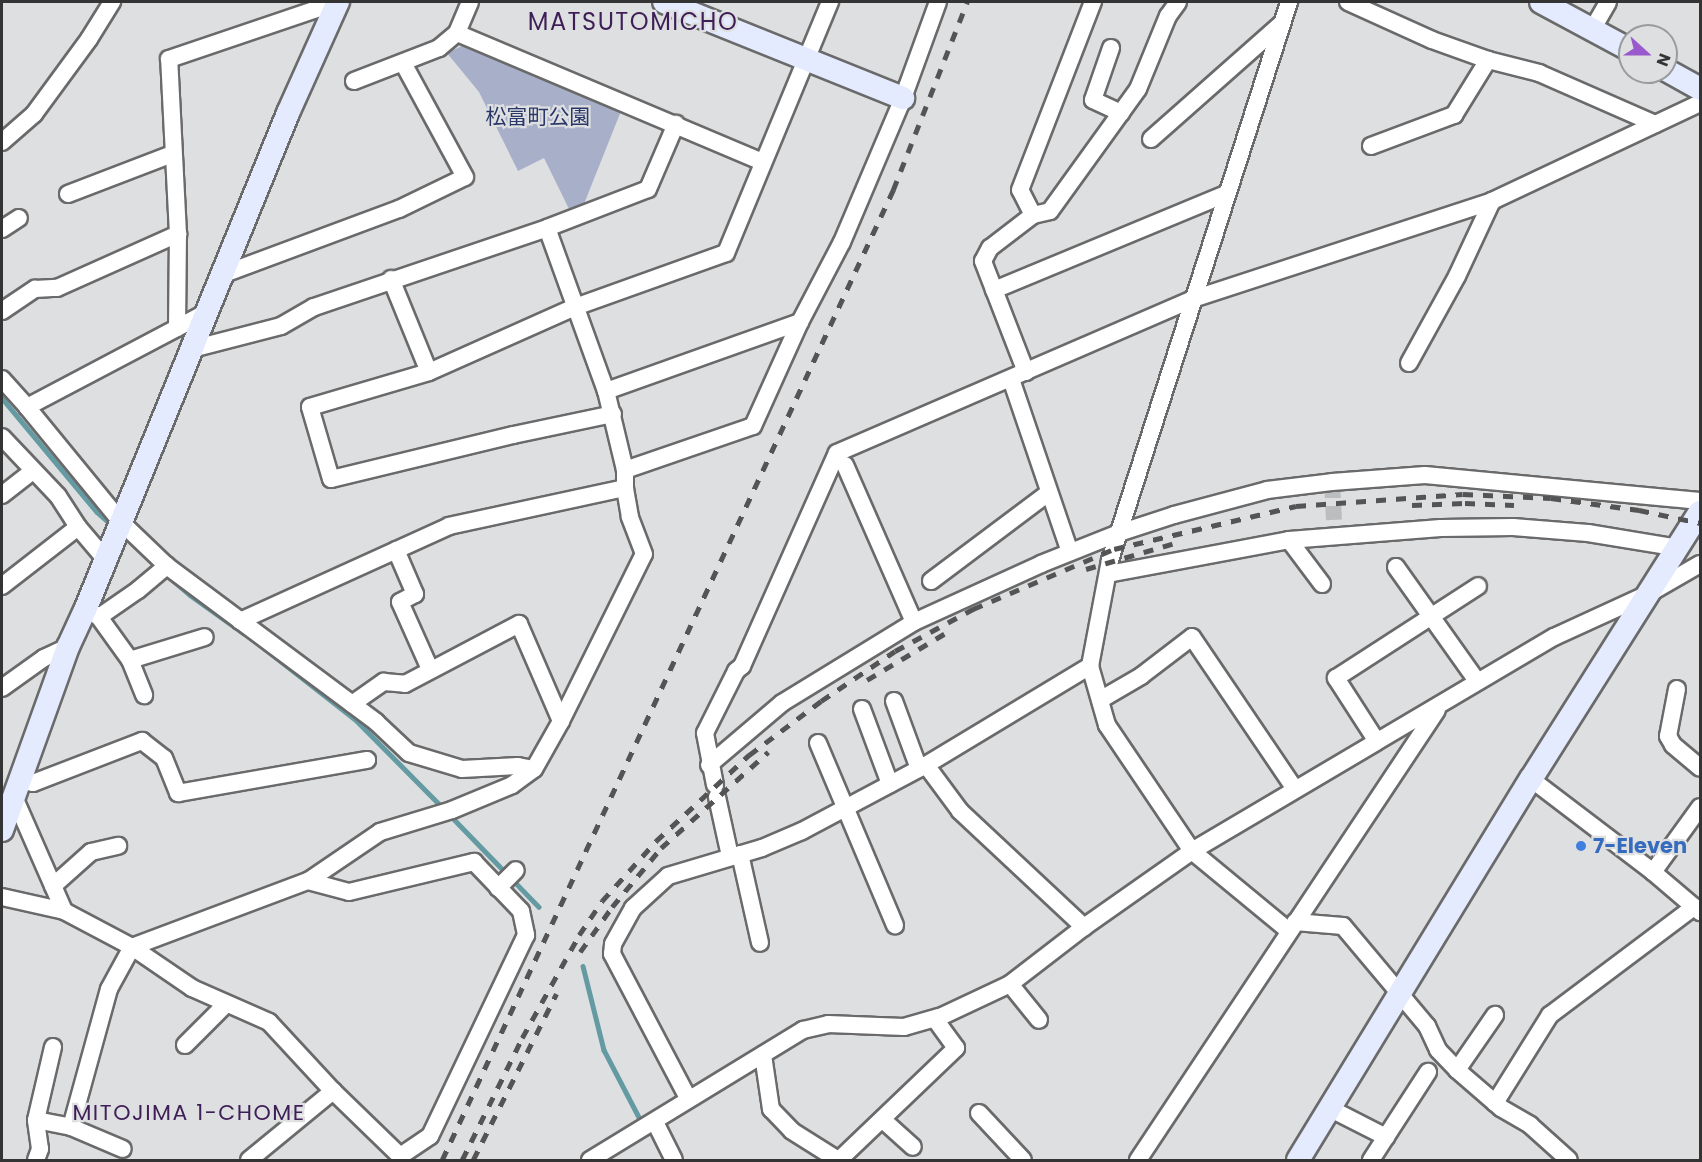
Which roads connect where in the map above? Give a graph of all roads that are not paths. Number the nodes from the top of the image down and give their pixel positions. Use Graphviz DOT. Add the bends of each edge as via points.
graph roads {
  1 [pos="112,2"];
  2 [pos="337,2"];
  3 [pos="471,2"];
  4 [pos="664,2"];
  5 [pos="830,2"];
  6 [pos="938,2"];
  7 [pos="1093,2"];
  8 [pos="1178,2"];
  9 [pos="1289,2"];
  10 [pos="1608,2"];
  11 [pos="1360,4"];
  12 [pos="1554,4"];
  13 [pos="1282,24"];
  14 [pos="1592,30"];
  15 [pos="457,33"];
  16 [pos="1618,44"];
  17 [pos="1111,48"];
  18 [pos="806,60"];
  19 [pos="1488,60"];
  20 [pos="403,63"];
  21 [pos="1678,77"];
  22 [pos="354,81"];
  23 [pos="1701,89"];
  24 [pos="903,98"];
  25 [pos="1701,103"];
  26 [pos="1121,113"];
  27 [pos="676,124"];
  28 [pos="1655,124"];
  29 [pos="1151,139"];
  30 [pos="2,142"];
  31 [pos="1371,146"];
  32 [pos="172,154"];
  33 [pos="763,162"];
  34 [pos="69,194"];
  35 [pos="1226,194"];
  36 [pos="1492,201"];
  37 [pos="1033,215"];
  38 [pos="19,218"];
  39 [pos="548,228"];
  40 [pos="2,229"];
  41 [pos="178,234"];
  42 [pos="224,274"];
  43 [pos="391,279"];
  44 [pos="994,290"];
  45 [pos="1193,299"];
  46 [pos="575,307"];
  47 [pos="2,311"];
  48 [pos="207,312"];
  49 [pos="800,322"];
  50 [pos="177,328"];
  51 [pos="192,348"];
  52 [pos="1409,363"];
  53 [pos="429,372"];
  54 [pos="1026,372"];
  55 [pos="2,379"];
  56 [pos="1011,379"];
  57 [pos="606,391"];
  58 [pos="27,406"];
  59 [pos="613,414"];
  60 [pos="2,437"];
  61 [pos="845,465"];
  62 [pos="625,470"];
  63 [pos="33,471"];
  64 [pos="625,488"];
  65 [pos="1048,494"];
  66 [pos="2,495"];
  67 [pos="1701,501"];
  68 [pos="1701,512"];
  69 [pos="78,526"];
  70 [pos="1119,534"];
  71 [pos="115,538"];
  72 [pos="1289,540"];
  73 [pos="1680,548"];
  74 [pos="396,550"];
  75 [pos="1070,552"];
  76 [pos="1701,564"];
  77 [pos="1396,567"];
  78 [pos="161,571"];
  79 [pos="1108,574"];
  80 [pos="931,581"];
  81 [pos="1322,584"];
  82 [pos="2,586"];
  83 [pos="1478,586"];
  84 [pos="1648,594"];
  85 [pos="93,613"];
  86 [pos="1430,619"];
  87 [pos="240,621"];
  88 [pos="914,622"];
  89 [pos="205,637"];
  90 [pos="68,647"];
  91 [pos="130,660"];
  92 [pos="1090,666"];
  93 [pos="430,669"];
  94 [pos="1477,681"];
  95 [pos="2,688"];
  96 [pos="1677,688"];
  97 [pos="144,694"];
  98 [pos="1100,700"];
  99 [pos="894,701"];
  100 [pos="352,704"];
  101 [pos="1439,706"];
  102 [pos="862,709"];
  103 [pos="561,721"];
  104 [pos="1376,740"];
  105 [pos="818,743"];
  106 [pos="367,760"];
  107 [pos="709,765"];
  108 [pos="923,767"];
  109 [pos="534,768"];
  110 [pos="1701,768"];
  111 [pos="1531,779"];
  112 [pos="890,784"];
  113 [pos="17,789"];
  114 [pos="1295,789"];
  115 [pos="1701,807"];
  116 [pos="846,808"];
  117 [pos="2,830"];
  118 [pos="118,846"];
  119 [pos="1192,851"];
  120 [pos="735,855"];
  121 [pos="1653,872"];
  122 [pos="308,880"];
  123 [pos="53,886"];
  124 [pos="2,897"];
  125 [pos="1697,910"];
  126 [pos="64,911"];
  127 [pos="895,925"];
  128 [pos="1292,926"];
  129 [pos="1084,927"];
  130 [pos="760,943"];
  131 [pos="132,947"];
  132 [pos="1010,984"];
  133 [pos="1401,993"];
  134 [pos="226,1004"];
  135 [pos="1495,1015"];
  136 [pos="935,1019"];
  137 [pos="1039,1020"];
  138 [pos="185,1046"];
  139 [pos="52,1047"];
  140 [pos="763,1055"];
  141 [pos="1456,1070"];
  142 [pos="1428,1072"];
  143 [pos="333,1091"];
  144 [pos="688,1098"];
  145 [pos="1495,1103"];
  146 [pos="1330,1108"];
  147 [pos="979,1113"];
  148 [pos="36,1120"];
  149 [pos="883,1120"];
  150 [pos="648,1126"];
  151 [pos="71,1127"];
  152 [pos="1386,1137"];
  153 [pos="913,1147"];
  154 [pos="123,1149"];
  155 [pos="400,1159"];
  156 [pos="844,1159"];
  157 [pos="36,1161"];
  158 [pos="249,1161"];
  159 [pos="590,1161"];
  160 [pos="674,1161"];
  161 [pos="1023,1161"];
  162 [pos="1138,1161"];
  163 [pos="1298,1161"];
  164 [pos="1371,1161"];
  165 [pos="1569,1161"];
  1 -- 30 [label="street" via="34,114"];
  2 -- 32 [label="street" via="169,59"];
  2 -- 42 [label="street"];
  3 -- 15 [label="street"];
  4 -- 18 [label="street"];
  5 -- 18 [label="street"];
  6 -- 24 [label="street"];
  7 -- 37 [label="street" via="1020,190"];
  8 -- 26 [label="street" via="1168,16 1138,89"];
  9 -- 13 [label="street"];
  10 -- 14 [label="street"];
  11 -- 19 [label="street" via="1432,40"];
  12 -- 14 [label="street"];
  13 -- 29 [label="street"];
  13 -- 35 [label="street"];
  14 -- 16 [label="street"];
  15 -- 20 [label="street" via="439,48"];
  15 -- 27 [label="street"];
  17 -- 26 [label="street" via="1093,100"];
  18 -- 24 [label="street"];
  18 -- 33 [label="street"];
  19 -- 28 [label="street" via="1539,73"];
  19 -- 31 [label="street" via="1454,115"];
  20 -- 22 [label="street"];
  20 -- 42 [label="street" via="465,177 399,209"];
  21 -- 23 [label="street"];
  24 -- 49 [label="street" via="842,242"];
  25 -- 28 [label="street"];
  26 -- 37 [label="street" via="1050,211"];
  27 -- 33 [label="street"];
  27 -- 39 [label="street" via="648,189"];
  28 -- 36 [label="street"];
  32 -- 34 [label="street"];
  32 -- 41 [label="street"];
  33 -- 46 [label="street" via="726,253"];
  35 -- 44 [label="street"];
  35 -- 45 [label="street"];
  36 -- 45 [label="street"];
  36 -- 52 [label="street" via="1458,276"];
  37 -- 44 [label="street" via="990,248 983,261"];
  38 -- 40 [label="street"];
  39 -- 43 [label="street"];
  39 -- 46 [label="street"];
  41 -- 47 [label="street" via="57,288 35,289"];
  41 -- 50 [label="street"];
  42 -- 48 [label="street"];
  43 -- 51 [label="street" via="314,307 281,326"];
  43 -- 53 [label="street"];
  44 -- 54 [label="street"];
  45 -- 54 [label="street"];
  45 -- 70 [label="street"];
  46 -- 53 [label="street"];
  46 -- 57 [label="street"];
  48 -- 50 [label="street"];
  48 -- 51 [label="street"];
  49 -- 57 [label="street"];
  49 -- 62 [label="street" via="753,426"];
  50 -- 58 [label="street"];
  51 -- 71 [label="street"];
  53 -- 59 [label="street" via="310,407 331,479"];
  54 -- 56 [label="street"];
  55 -- 58 [label="street"];
  56 -- 65 [label="street"];
  56 -- 107 [label="street" via="837,453 742,666 705,733"];
  57 -- 59 [label="street"];
  58 -- 71 [label="street"];
  59 -- 62 [label="street"];
  60 -- 63 [label="street"];
  61 -- 88 [label="street"];
  62 -- 64 [label="street"];
  63 -- 66 [label="street"];
  63 -- 69 [label="street" via="58,496"];
  64 -- 74 [label="street" via="449,526"];
  64 -- 103 [label="street" via="630,517 644,554"];
  65 -- 75 [label="street"];
  65 -- 80 [label="street"];
  67 -- 70 [label="street" via="1425,475 1267,490"];
  68 -- 73 [label="street"];
  69 -- 71 [label="street"];
  69 -- 82 [label="street"];
  70 -- 75 [label="street"];
  70 -- 79 [label="street"];
  71 -- 78 [label="street"];
  71 -- 85 [label="street"];
  72 -- 73 [label="street" via="1334,528 1513,527 1588,533"];
  72 -- 79 [label="street"];
  72 -- 81 [label="street"];
  73 -- 84 [label="street"];
  74 -- 87 [label="street"];
  74 -- 93 [label="street" via="415,594 400,602"];
  75 -- 88 [label="street"];
  76 -- 84 [label="street"];
  77 -- 86 [label="street"];
  78 -- 85 [label="street"];
  78 -- 87 [label="street"];
  79 -- 92 [label="street"];
  83 -- 86 [label="street"];
  84 -- 94 [label="street" via="1554,637"];
  84 -- 111 [label="street"];
  85 -- 90 [label="street"];
  85 -- 91 [label="street"];
  86 -- 94 [label="street"];
  86 -- 104 [label="street" via="1336,678"];
  87 -- 100 [label="street"];
  88 -- 107 [label="street" via="782,703"];
  89 -- 91 [label="street"];
  90 -- 95 [label="street" via="44,658"];
  90 -- 113 [label="street"];
  91 -- 97 [label="street"];
  92 -- 98 [label="street"];
  92 -- 108 [label="street"];
  93 -- 100 [label="street" via="405,684 384,682"];
  93 -- 103 [label="street" via="519,624"];
  94 -- 101 [label="street"];
  96 -- 110 [label="street" via="1668,736"];
  98 -- 114 [label="street" via="1141,676 1192,637"];
  98 -- 119 [label="street" via="1107,725"];
  99 -- 108 [label="street"];
  100 -- 109 [label="street" via="409,753 462,769"];
  101 -- 104 [label="street"];
  101 -- 128 [label="street"];
  102 -- 112 [label="street"];
  103 -- 109 [label="street"];
  104 -- 114 [label="street"];
  105 -- 116 [label="street"];
  106 -- 113 [label="street" via="178,793 165,758 142,741"];
  107 -- 120 [label="street"];
  108 -- 112 [label="street"];
  108 -- 129 [label="street" via="960,811"];
  109 -- 122 [label="street" via="512,785 452,810 380,832"];
  111 -- 121 [label="street"];
  111 -- 133 [label="street"];
  112 -- 116 [label="street"];
  113 -- 117 [label="street"];
  113 -- 123 [label="street"];
  114 -- 119 [label="street"];
  115 -- 121 [label="street"];
  116 -- 120 [label="street" via="772,844"];
  116 -- 127 [label="street"];
  118 -- 123 [label="street" via="91,852"];
  119 -- 128 [label="street"];
  119 -- 129 [label="street"];
  120 -- 130 [label="street"];
  120 -- 144 [label="street" via="668,876 633,908 613,944 612,954"];
  121 -- 125 [label="street"];
  122 -- 131 [label="street"];
  122 -- 155 [label="street" via="349,892 474,862 508,878 521,911 526,934 430,1136"];
  123 -- 126 [label="street"];
  124 -- 126 [label="street"];
  125 -- 145 [label="street" via="1550,1015"];
  126 -- 131 [label="street"];
  128 -- 133 [label="street" via="1343,926"];
  128 -- 162 [label="street"];
  129 -- 132 [label="street"];
  131 -- 134 [label="street" via="192,988"];
  131 -- 151 [label="street" via="109,988"];
  132 -- 136 [label="street"];
  132 -- 137 [label="street"];
  133 -- 141 [label="street" via="1427,1026 1438,1050"];
  133 -- 146 [label="street"];
  134 -- 138 [label="street"];
  134 -- 143 [label="street" via="269,1022"];
  135 -- 141 [label="street"];
  136 -- 140 [label="street" via="904,1027 828,1024 803,1030"];
  136 -- 149 [label="street" via="956,1048"];
  139 -- 148 [label="street"];
  140 -- 144 [label="street"];
  140 -- 156 [label="street" via="771,1109 792,1131"];
  141 -- 145 [label="street"];
  142 -- 152 [label="street"];
  143 -- 155 [label="street"];
  143 -- 158 [label="street"];
  144 -- 150 [label="street"];
  145 -- 165 [label="street" via="1530,1125"];
  146 -- 152 [label="street"];
  146 -- 163 [label="street"];
  147 -- 161 [label="street"];
  148 -- 151 [label="street"];
  148 -- 157 [label="street" via="40,1149"];
  149 -- 153 [label="street"];
  149 -- 156 [label="street"];
  150 -- 159 [label="street"];
  150 -- 160 [label="street"];
  151 -- 154 [label="street"];
  152 -- 164 [label="street"];
}
